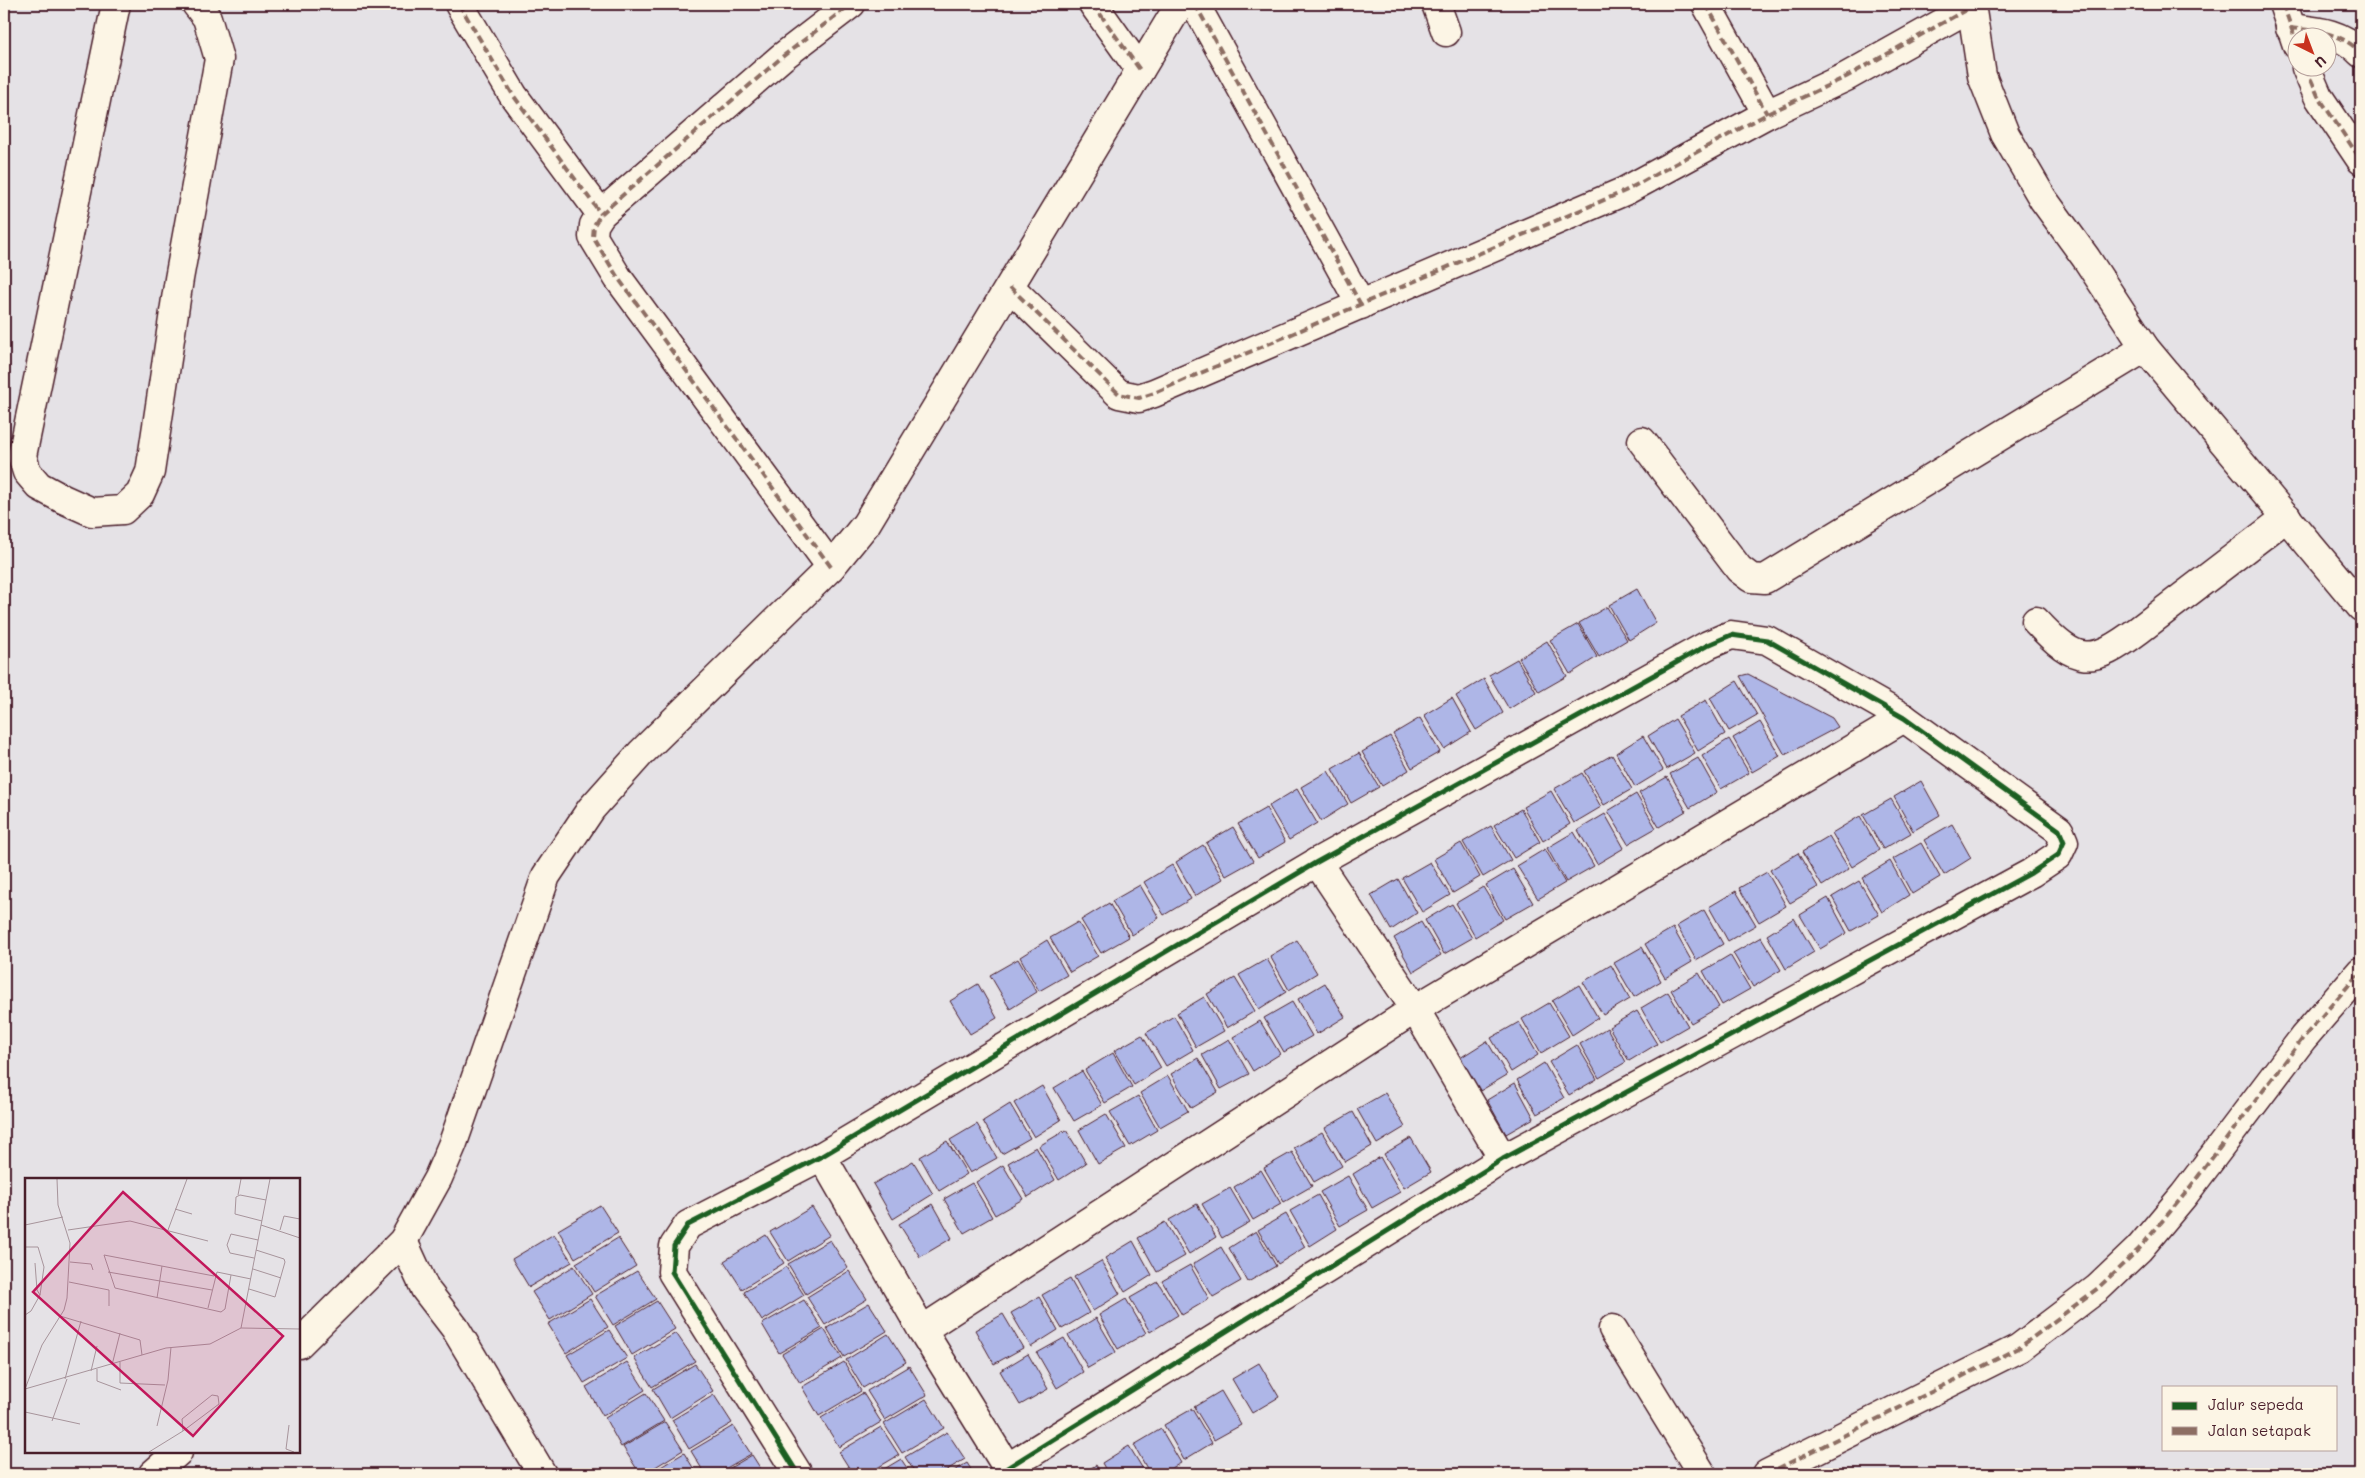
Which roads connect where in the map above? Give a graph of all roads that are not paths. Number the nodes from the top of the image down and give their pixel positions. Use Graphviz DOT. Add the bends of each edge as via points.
graph roads {
  1 [pos="116,4"];
  2 [pos="196,4"];
  3 [pos="459,4"];
  4 [pos="851,4"];
  5 [pos="1093,4"];
  6 [pos="1180,4"];
  7 [pos="1195,4"];
  8 [pos="1436,4"];
  9 [pos="1706,4"];
  10 [pos="1971,6"];
  11 [pos="2290,26"];
  12 [pos="1446,32"];
  13 [pos="2361,53"];
  14 [pos="1140,70"];
  15 [pos="2310,78"];
  16 [pos="1767,114"];
  17 [pos="2361,160"];
  18 [pos="601,214"];
  19 [pos="1010,286"];
  20 [pos="1361,305"];
  21 [pos="2145,348"];
  22 [pos="1642,441"];
  23 [pos="2287,517"];
  24 [pos="831,567"];
  25 [pos="2361,606"];
  26 [pos="2036,621"];
  27 [pos="1904,718"];
  28 [pos="1316,862"];
  29 [pos="2361,971"];
  30 [pos="1415,1009"];
  31 [pos="822,1156"];
  32 [pos="1503,1159"];
  33 [pos="403,1241"];
  34 [pos="1613,1329"];
  35 [pos="922,1330"];
  36 [pos="300,1343"];
  37 [pos="177,1453"];
  38 [pos="1009,1471"];
  39 [pos="153,1474"];
  40 [pos="542,1474"];
  41 [pos="798,1474"];
  42 [pos="1702,1474"];
  43 [pos="1767,1474"];
  1 -- 2 [label="street" via="22,456 27,472 40,486 92,512 123,510 140,494 150,472 179,279 220,59 207,18"];
  3 -- 18 [label="street" via="513,95"];
  4 -- 18 [label="street" via="782,56"];
  5 -- 14 [label="street"];
  6 -- 14 [label="street"];
  7 -- 20 [label="street"];
  8 -- 12 [label="street"];
  9 -- 16 [label="street"];
  10 -- 16 [label="street" via="1846,77"];
  10 -- 21 [label="street" via="1982,76 2004,134 2043,199"];
  11 -- 13 [label="street" via="2326,32 2341,38"];
  14 -- 19 [label="street"];
  15 -- 17 [label="street" via="2318,96"];
  16 -- 20 [label="street" via="1625,191"];
  18 -- 24 [label="street" via="594,225 593,237 618,278"];
  19 -- 20 [label="street" via="1119,394 1140,398"];
  19 -- 24 [label="street" via="866,524"];
  21 -- 22 [label="street" via="1765,579 1751,578 1739,569"];
  21 -- 23 [label="street"];
  23 -- 25 [label="street"];
  23 -- 26 [label="street" via="2118,646 2101,655 2077,655 2057,644"];
  24 -- 33 [label="street" via="642,753 591,809 546,876 453,1143 438,1178"];
  27 -- 28 [label="street" via="1767,640 1731,634"];
  27 -- 30 [label="street"];
  27 -- 32 [label="street" via="2059,830 2064,842 2058,855"];
  28 -- 30 [label="street"];
  28 -- 31 [label="street"];
  29 -- 43 [label="street" via="2303,1038 2184,1195 2139,1249 2098,1288 2019,1348"];
  30 -- 32 [label="street"];
  30 -- 35 [label="street"];
  31 -- 35 [label="street"];
  31 -- 41 [label="street" via="688,1225 674,1246 672,1272"];
  32 -- 38 [label="street"];
  33 -- 36 [label="street"];
  33 -- 40 [label="street" via="425,1289 455,1328"];
  34 -- 42 [label="street"];
  35 -- 38 [label="street"];
  37 -- 39 [label="street"];
}
